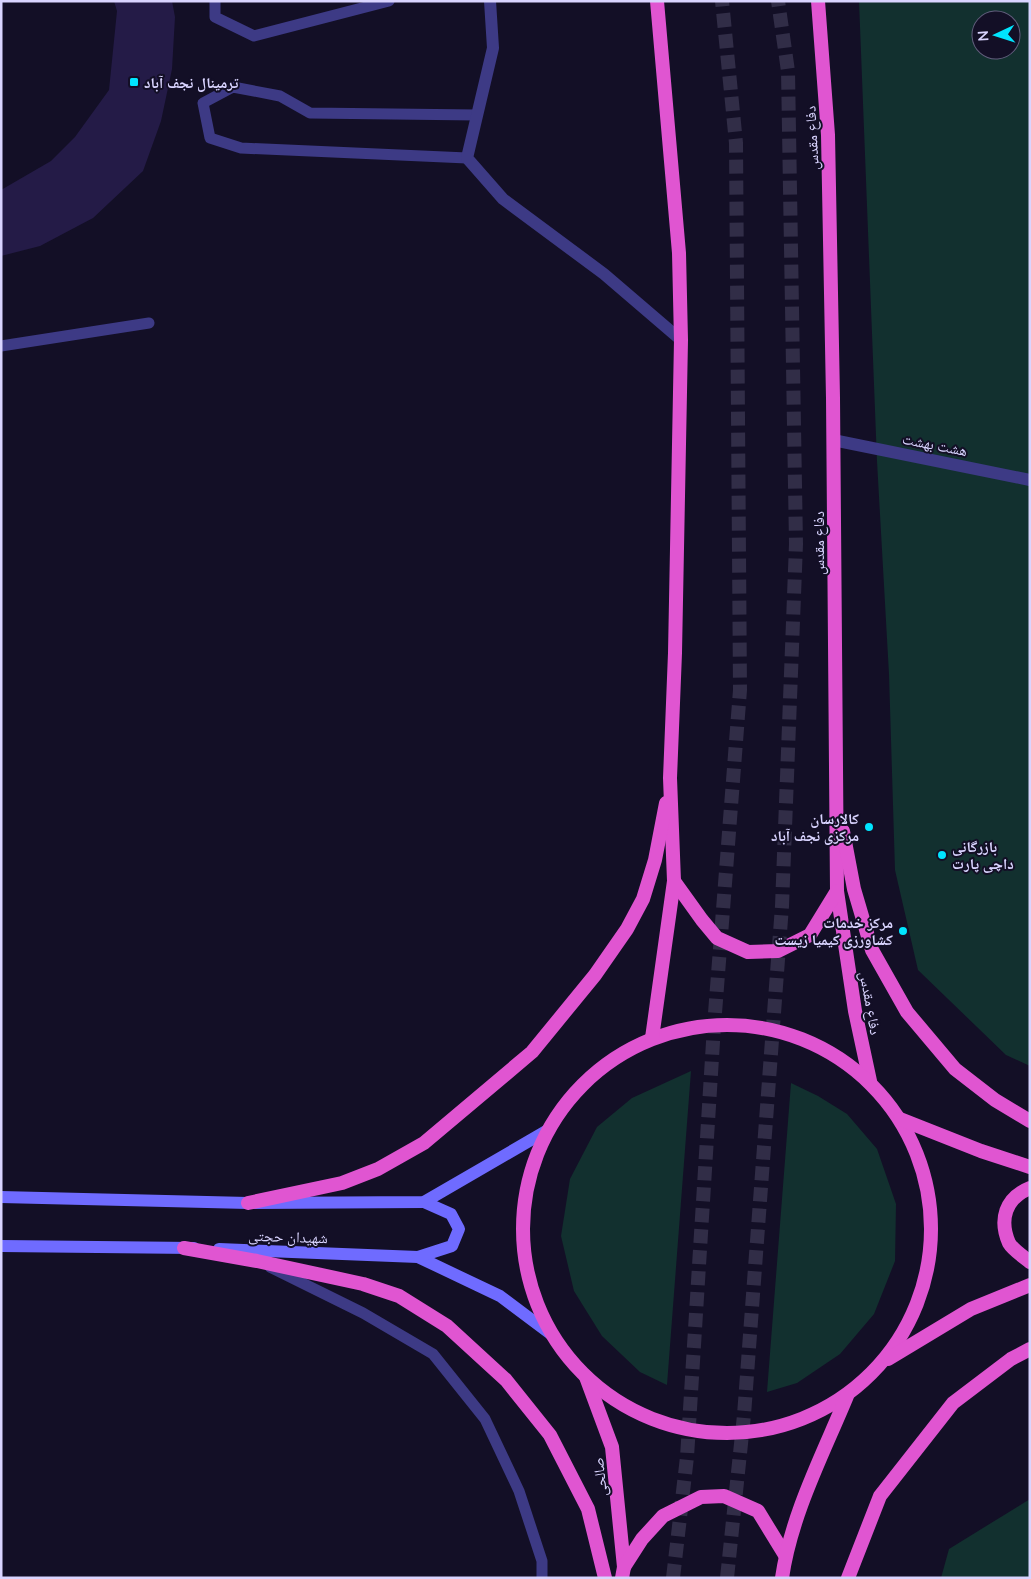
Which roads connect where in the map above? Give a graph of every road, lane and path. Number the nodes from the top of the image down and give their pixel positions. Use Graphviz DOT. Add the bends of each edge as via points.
graph roads {
  1 [pos="215,1"];
  2 [pos="388,1"];
  3 [pos="490,1"];
  4 [pos="657,1"];
  5 [pos="818,1"];
  6 [pos="477,115"];
  7 [pos="467,158"];
  8 [pos="149,323"];
  9 [pos="681,340"];
  10 [pos="1,346"];
  11 [pos="833,440"];
  12 [pos="1030,480"];
  13 [pos="670,778"];
  14 [pos="835,789"];
  15 [pos="674,881"];
  16 [pos="838,891"];
  17 [pos="652,1038"];
  18 [pos="870,1081"];
  19 [pos="900,1119"];
  20 [pos="1030,1121"];
  21 [pos="548,1130"];
  22 [pos="1030,1167"];
  23 [pos="1030,1188"];
  24 [pos="1,1197"];
  25 [pos="248,1202"];
  26 [pos="424,1202"];
  27 [pos="1,1246"];
  28 [pos="184,1248"];
  29 [pos="418,1257"];
  30 [pos="258,1261"];
  31 [pos="1030,1262"];
  32 [pos="1030,1285"];
  33 [pos="552,1335"];
  34 [pos="1030,1349"];
  35 [pos="885,1360"];
  36 [pos="586,1377"];
  37 [pos="847,1396"];
  38 [pos="785,1555"];
  39 [pos="623,1573"];
  40 [pos="542,1578"];
  41 [pos="605,1578"];
  42 [pos="782,1578"];
  43 [pos="848,1578"];
  1 -- 2 [label="lane" via="215,17 254,36"];
  3 -- 6 [label="street" via="493,48"];
  4 -- 9 [label="highway" via="679,253"];
  5 -- 11 [label="highway, دفاع مقدس" via="828,135"];
  6 -- 7 [label="street"];
  6 -- 7 [label="lane" via="310,112 280,96 233,87 203,103 210,138 241,148"];
  7 -- 9 [label="street" via="503,199 604,274"];
  8 -- 10 [label="lane"];
  9 -- 13 [label="highway"];
  11 -- 12 [label="street, هشت بهشت"];
  11 -- 14 [label="highway, دفاع مقدس"];
  13 -- 15 [label="highway"];
  13 -- 25 [label="highway" via="655,860 643,899 627,930 595,976 532,1052 424,1143 378,1169 342,1183"];
  14 -- 16 [label="highway, دفاع مقدس"];
  14 -- 20 [label="highway" via="854,889 872,950 908,1012 955,1069 995,1100"];
  15 -- 16 [label="highway" via="717,938 748,952 778,951 810,935"];
  15 -- 17 [label="highway"];
  16 -- 18 [label="highway, دفاع مقدس" via="855,1010"];
  17 -- 18 [label="highway" via="709,1024 767,1028 822,1047"];
  17 -- 21 [label="highway" via="592,1075"];
  18 -- 19 [label="highway"];
  19 -- 22 [label="highway"];
  19 -- 35 [label="highway" via="926,1178 932,1242 918,1305"];
  21 -- 26 [label="main road"];
  21 -- 33 [label="highway" via="529,1180 523,1233 531,1286"];
  23 -- 31 [label="highway" via="1010,1201 1004,1220 1010,1245"];
  24 -- 25 [label="main road"];
  25 -- 26 [label="main road"];
  26 -- 29 [label="main road" via="451,1214 459,1230 452,1246"];
  27 -- 28 [label="main road, شهیدان حجتی"];
  28 -- 29 [label="main road, شهیدان حجتی"];
  28 -- 30 [label="highway"];
  29 -- 33 [label="main road, شهیدان حجتی" via="500,1296"];
  30 -- 40 [label="lane" via="362,1313 433,1354 485,1419 519,1491 542,1562"];
  30 -- 41 [label="highway" via="363,1284 399,1296 447,1326 498,1373 550,1435 588,1509"];
  32 -- 35 [label="highway" via="971,1309"];
  33 -- 36 [label="highway"];
  34 -- 43 [label="highway" via="1011,1359 953,1403 880,1496"];
  35 -- 37 [label="highway"];
  36 -- 37 [label="highway" via="632,1411 695,1431 742,1434 797,1423"];
  36 -- 39 [label="highway, صالحی" via="612,1447"];
  37 -- 38 [label="highway" via="806,1494"];
  38 -- 39 [label="highway" via="758,1511 724,1496 701,1497 663,1516 642,1539"];
  38 -- 42 [label="highway"];
}
